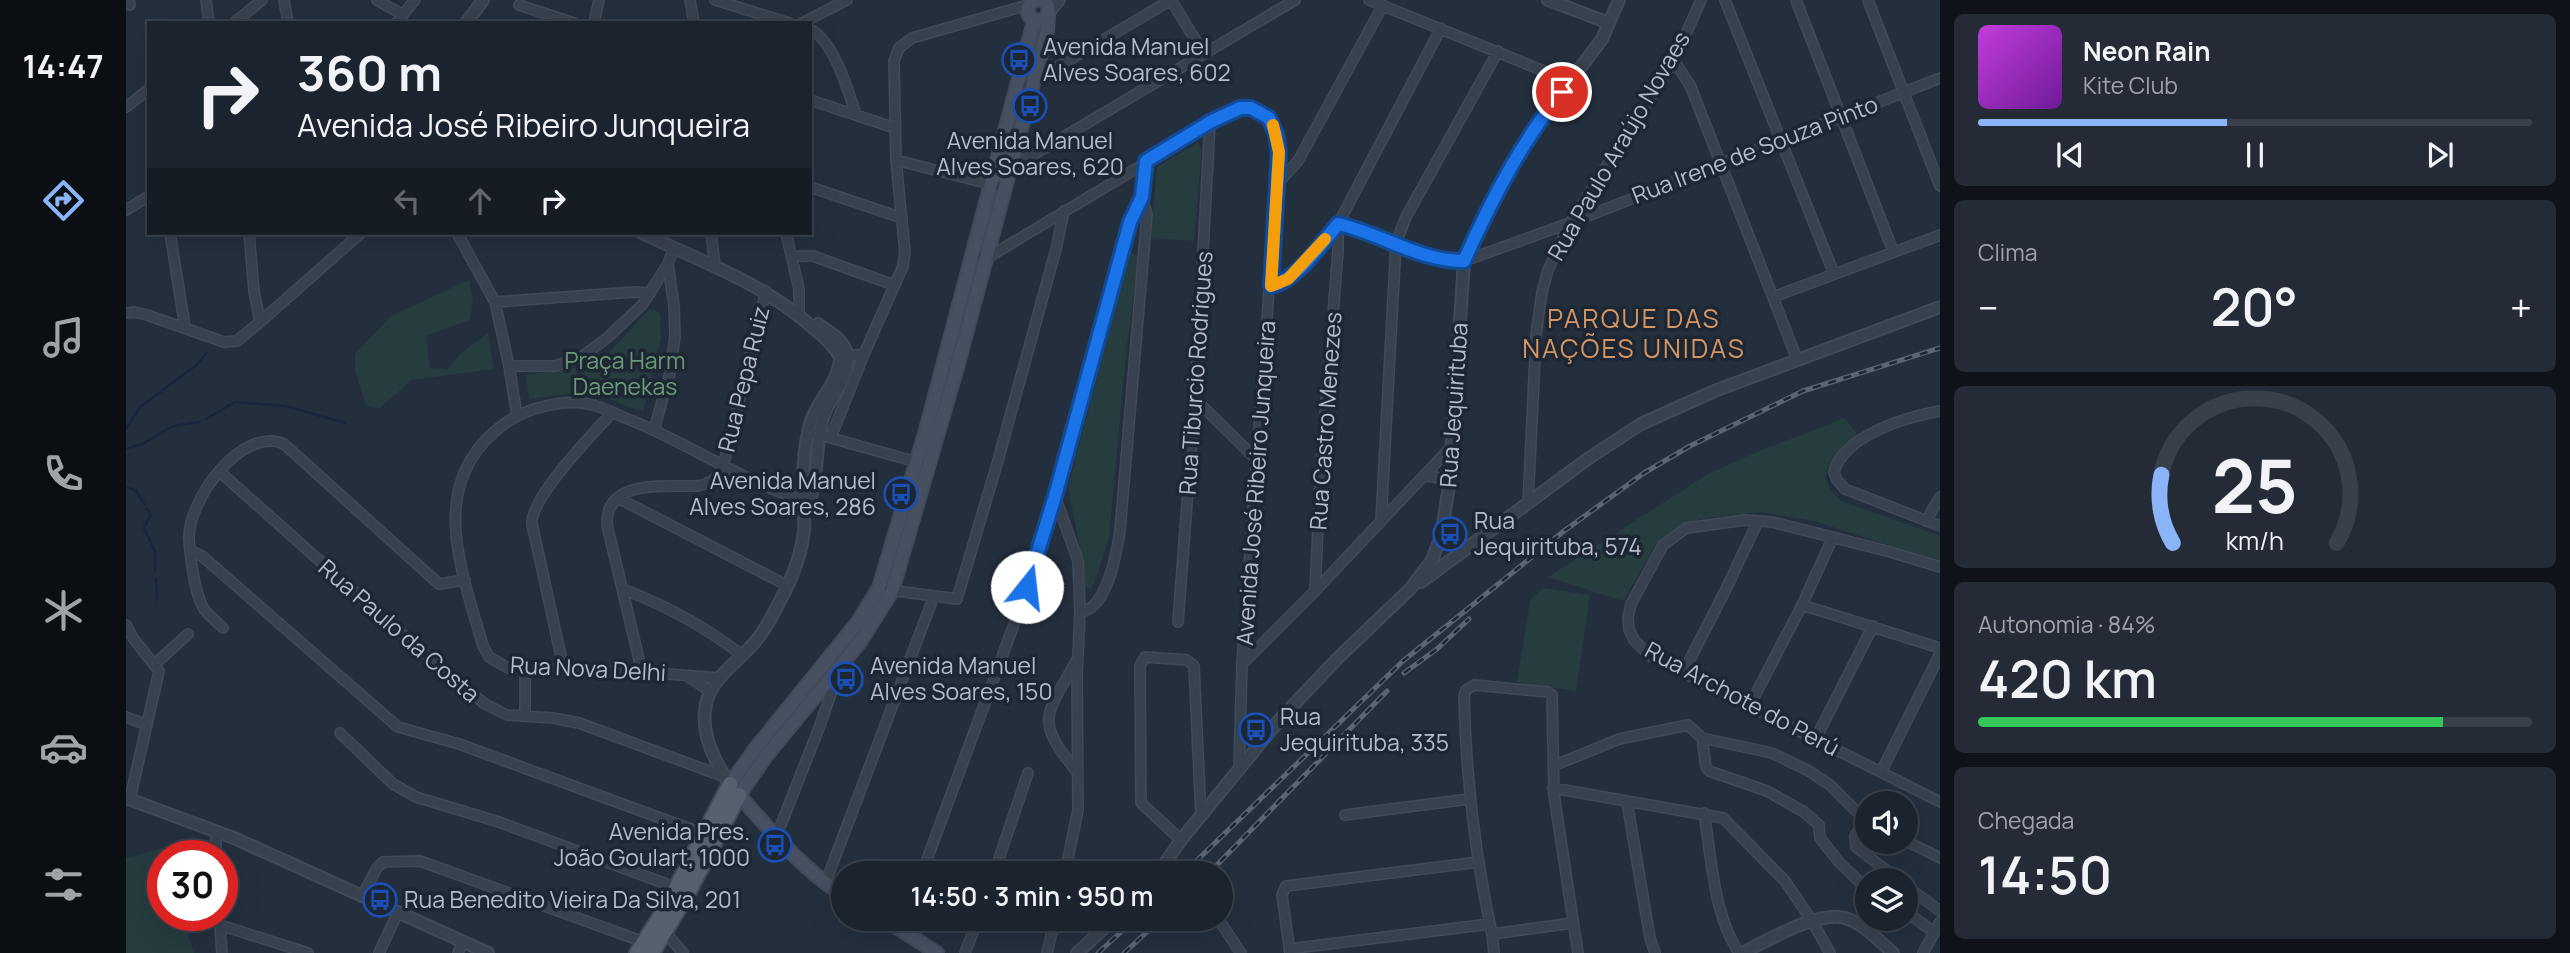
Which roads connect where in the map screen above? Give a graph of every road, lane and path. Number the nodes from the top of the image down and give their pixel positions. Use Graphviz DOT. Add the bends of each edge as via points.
graph roads {
  1 [pos="206,0"];
  2 [pos="262,0"];
  3 [pos="284,0"];
  4 [pos="377,0"];
  5 [pos="415,0"];
  6 [pos="483,0"];
  7 [pos="599,0"];
  8 [pos="690,0"];
  9 [pos="715,0"];
  10 [pos="847,0"];
  11 [pos="1059,0"];
  12 [pos="1171,0"];
  13 [pos="1295,0"];
  14 [pos="1369,0"];
  15 [pos="1548,0"];
  16 [pos="1619,0"];
  17 [pos="1701,0"];
  18 [pos="1725,0"];
  19 [pos="1796,0"];
  20 [pos="1868,0"];
  21 [pos="737,3"];
  22 [pos="519,5"];
  23 [pos="1384,5"];
  24 [pos="1040,8"];
  25 [pos="399,19"];
  26 [pos="209,21"];
  27 [pos="236,21"];
  28 [pos="288,21"];
  29 [pos="467,21"];
  30 [pos="568,21"];
  31 [pos="594,21"];
  32 [pos="694,21"];
  33 [pos="784,21"];
  34 [pos="806,21"];
  35 [pos="1609,23"];
  36 [pos="1441,28"];
  37 [pos="812,30"];
  38 [pos="1498,51"];
  39 [pos="1204,54"];
  40 [pos="1674,61"];
  41 [pos="1940,78"];
  42 [pos="1571,82"];
  43 [pos="1033,83"];
  44 [pos="147,91"];
  45 [pos="1015,92"];
  46 [pos="1904,92"];
  47 [pos="812,101"];
  48 [pos="126,107"];
  49 [pos="856,115"];
  50 [pos="1841,116"];
  51 [pos="1210,122"];
  52 [pos="895,128"];
  53 [pos="1781,140"];
  54 [pos="1940,153"];
  55 [pos="1930,158"];
  56 [pos="896,160"];
  57 [pos="1146,161"];
  58 [pos="1721,163"];
  59 [pos="1011,168"];
  60 [pos="1277,184"];
  61 [pos="992,185"];
  62 [pos="1940,186"];
  63 [pos="812,188"];
  64 [pos="1005,188"];
  65 [pos="1587,195"];
  66 [pos="147,197"];
  67 [pos="1142,197"];
  68 [pos="1607,207"];
  69 [pos="126,210"];
  70 [pos="1064,211"];
  71 [pos="902,218"];
  72 [pos="1570,223"];
  73 [pos="1338,224"];
  74 [pos="170,235"];
  75 [pos="249,235"];
  76 [pos="359,235"];
  77 [pos="458,235"];
  78 [pos="646,235"];
  79 [pos="711,235"];
  80 [pos="787,235"];
  81 [pos="1940,235"];
  82 [pos="1321,243"];
  83 [pos="1395,243"];
  84 [pos="674,248"];
  85 [pos="1338,251"];
  86 [pos="1893,251"];
  87 [pos="973,254"];
  88 [pos="792,256"];
  89 [pos="987,258"];
  90 [pos="1464,261"];
  91 [pos="668,264"];
  92 [pos="715,266"];
  93 [pos="1833,274"];
  94 [pos="894,285"];
  95 [pos="1271,286"];
  96 [pos="766,291"];
  97 [pos="650,293"];
  98 [pos="1773,298"];
  99 [pos="495,302"];
  100 [pos="1940,307"];
  101 [pos="795,311"];
  102 [pos="126,313"];
  103 [pos="260,323"];
  104 [pos="186,327"];
  105 [pos="864,354"];
  106 [pos="844,356"];
  107 [pos="1797,359"];
  108 [pos="509,366"];
  109 [pos="1195,399"];
  110 [pos="1940,411"];
  111 [pos="612,413"];
  112 [pos="517,416"];
  113 [pos="654,429"];
  114 [pos="814,433"];
  115 [pos="831,437"];
  116 [pos="1452,446"];
  117 [pos="1256,459"];
  118 [pos="915,461"];
  119 [pos="930,463"];
  120 [pos="723,467"];
  121 [pos="220,472"];
  122 [pos="1424,476"];
  123 [pos="1449,486"];
  124 [pos="1055,496"];
  125 [pos="1940,497"];
  126 [pos="618,498"];
  127 [pos="806,500"];
  128 [pos="1528,504"];
  129 [pos="1381,521"];
  130 [pos="1758,521"];
  131 [pos="1926,521"];
  132 [pos="1940,526"];
  133 [pos="1833,537"];
  134 [pos="192,551"];
  135 [pos="1432,560"];
  136 [pos="1448,564"];
  137 [pos="1940,567"];
  138 [pos="465,580"];
  139 [pos="788,586"];
  140 [pos="1412,588"];
  141 [pos="885,589"];
  142 [pos="625,590"];
  143 [pos="1315,591"];
  144 [pos="934,597"];
  145 [pos="1802,606"];
  146 [pos="1080,612"];
  147 [pos="1178,622"];
  148 [pos="126,625"];
  149 [pos="1873,626"];
  150 [pos="223,628"];
  151 [pos="188,634"];
  152 [pos="1940,648"];
  153 [pos="1940,654"];
  154 [pos="743,656"];
  155 [pos="1078,658"];
  156 [pos="155,664"];
  157 [pos="1242,664"];
  158 [pos="841,665"];
  159 [pos="525,669"];
  160 [pos="564,670"];
  161 [pos="642,672"];
  162 [pos="1684,673"];
  163 [pos="685,675"];
  164 [pos="719,678"];
  165 [pos="710,691"];
  166 [pos="1751,705"];
  167 [pos="525,716"];
  168 [pos="126,717"];
  169 [pos="147,725"];
  170 [pos="340,733"];
  171 [pos="1702,738"];
  172 [pos="1816,738"];
  173 [pos="1553,766"];
  174 [pos="1239,770"];
  175 [pos="1881,772"];
  176 [pos="1028,773"];
  177 [pos="1078,773"];
  178 [pos="732,785"];
  179 [pos="1553,788"];
  180 [pos="128,798"];
  181 [pos="1469,799"];
  182 [pos="1628,802"];
  183 [pos="1940,802"];
  184 [pos="1855,809"];
  185 [pos="1704,813"];
  186 [pos="1345,815"];
  187 [pos="1201,816"];
  188 [pos="216,832"];
  189 [pos="704,834"];
  190 [pos="777,835"];
  191 [pos="216,840"];
  192 [pos="1181,840"];
  193 [pos="1918,847"];
  194 [pos="1865,854"];
  195 [pos="1940,858"];
  196 [pos="926,861"];
  197 [pos="999,861"];
  198 [pos="1068,861"];
  199 [pos="1166,861"];
  200 [pos="1479,862"];
  201 [pos="1883,868"];
  202 [pos="1855,877"];
  203 [pos="825,884"];
  204 [pos="831,887"];
  205 [pos="682,890"];
  206 [pos="1918,895"];
  207 [pos="362,896"];
  208 [pos="1940,911"];
  209 [pos="398,912"];
  210 [pos="1812,921"];
  211 [pos="1918,922"];
  212 [pos="1940,922"];
  213 [pos="1573,923"];
  214 [pos="1490,924"];
  215 [pos="238,927"];
  216 [pos="221,931"];
  217 [pos="911,931"];
  218 [pos="973,931"];
  219 [pos="1052,931"];
  220 [pos="1101,931"];
  221 [pos="1226,931"];
  222 [pos="666,932"];
  223 [pos="1492,934"];
  224 [pos="1935,937"];
  225 [pos="463,942"];
  226 [pos="644,949"];
  227 [pos="1289,951"];
  228 [pos="222,953"];
  229 [pos="308,953"];
  230 [pos="379,953"];
  231 [pos="458,953"];
  232 [pos="488,953"];
  233 [pos="683,953"];
  234 [pos="937,953"];
  235 [pos="965,953"];
  236 [pos="1047,953"];
  237 [pos="1077,953"];
  238 [pos="1241,953"];
  239 [pos="1494,953"];
  240 [pos="1578,953"];
  241 [pos="1655,953"];
  242 [pos="1741,953"];
  243 [pos="1829,953"];
  244 [pos="1893,953"];
  245 [pos="1923,953"];
  1 -- 26 [label="street"];
  2 -- 27 [label="street"];
  3 -- 28 [label="street"];
  4 -- 25 [label="street"];
  5 -- 25 [label="street"];
  6 -- 29 [label="street"];
  7 -- 31 [label="street"];
  8 -- 32 [label="street"];
  9 -- 21 [label="street"];
  10 -- 34 [label="street"];
  11 -- 24 [label="street"];
  12 -- 39 [label="street"];
  12 -- 43 [label="street"];
  13 -- 39 [label="street"];
  14 -- 23 [label="street"];
  15 -- 35 [label="street"];
  16 -- 35 [label="street, Rua Jequirituba"];
  17 -- 40 [label="street, Rua Paulo Araújo Novaes"];
  18 -- 53 [label="street"];
  19 -- 50 [label="street"];
  20 -- 46 [label="street"];
  21 -- 33 [label="street"];
  22 -- 30 [label="street"];
  23 -- 36 [label="street"];
  23 -- 60 [label="street" via="1298,161"];
  24 -- 43 [label="main road" via="1047,31"];
  24 -- 45 [label="main road"];
  24 -- 52 [label="street" via="1003,12 904,43 894,61"];
  35 -- 42 [label="street, Rua Jequirituba"];
  36 -- 38 [label="street"];
  36 -- 73 [label="street"];
  37 -- 49 [label="street" via="829,48"];
  38 -- 42 [label="street"];
  38 -- 83 [label="street"];
  39 -- 59 [label="street"];
  40 -- 58 [label="street" via="1690,85"];
  40 -- 65 [label="street, Rua Paulo Araújo Novaes"];
  41 -- 46 [label="street, Rua Irene de Souza Pinto"];
  42 -- 90 [label="street, Rua Jequirituba" via="1539,122"];
  43 -- 45 [label="street"];
  43 -- 59 [label="main road"];
  44 -- 48 [label="street"];
  45 -- 61 [label="main road"];
  46 -- 50 [label="street, Rua Irene de Souza Pinto"];
  46 -- 55 [label="street"];
  47 -- 49 [label="street"];
  49 -- 52 [label="street"];
  50 -- 53 [label="street, Rua Irene de Souza Pinto"];
  50 -- 86 [label="street"];
  51 -- 57 [label="street, Avenida José Ribeiro Junqueira"];
  51 -- 60 [label="street, Avenida José Ribeiro Junqueira" via="1240,108 1262,113 1279,144"];
  51 -- 109 [label="street, Rua Tiburcio Rodrigues"];
  52 -- 56 [label="street"];
  53 -- 58 [label="street, Rua Irene de Souza Pinto"];
  53 -- 93 [label="street"];
  54 -- 55 [label="street"];
  55 -- 62 [label="street"];
  56 -- 61 [label="street"];
  56 -- 71 [label="street"];
  57 -- 67 [label="street"];
  57 -- 70 [label="street, Avenida José Ribeiro Junqueira"];
  58 -- 68 [label="street, Rua Irene de Souza Pinto"];
  58 -- 98 [label="street"];
  59 -- 64 [label="main road"];
  60 -- 95 [label="street, Avenida José Ribeiro Junqueira"];
  61 -- 64 [label="street"];
  61 -- 87 [label="main road"];
  63 -- 71 [label="street"];
  64 -- 89 [label="main road"];
  65 -- 68 [label="street"];
  65 -- 72 [label="street, Rua Paulo Araújo Novaes"];
  66 -- 69 [label="street"];
  67 -- 124 [label="street" via="1130,222"];
  67 -- 146 [label="street" via="1147,215 1120,530 1106,585 1091,610"];
  68 -- 72 [label="street, Rua Irene de Souza Pinto"];
  70 -- 89 [label="street, Avenida José Ribeiro Junqueira"];
  70 -- 144 [label="street" via="957,598"];
  71 -- 94 [label="street" via="905,253"];
  72 -- 90 [label="street, Rua Irene de Souza Pinto"];
  72 -- 128 [label="street, Rua Paulo Araújo Novaes" via="1548,270 1539,309"];
  73 -- 82 [label="street"];
  73 -- 83 [label="street"];
  73 -- 85 [label="street, Rua Castro Menezes"];
  74 -- 104 [label="street"];
  75 -- 103 [label="street"];
  76 -- 103 [label="street"];
  77 -- 99 [label="street"];
  78 -- 84 [label="street"];
  79 -- 92 [label="street"];
  80 -- 88 [label="street"];
  81 -- 86 [label="street"];
  82 -- 85 [label="street"];
  82 -- 95 [label="street" via="1288,279"];
  83 -- 90 [label="street" via="1444,261"];
  83 -- 129 [label="street"];
  84 -- 91 [label="street"];
  84 -- 92 [label="street"];
  85 -- 143 [label="street, Rua Castro Menezes"];
  86 -- 93 [label="street"];
  87 -- 89 [label="street"];
  87 -- 118 [label="main road"];
  88 -- 94 [label="street" via="813,256"];
  88 -- 101 [label="street" via="799,289"];
  89 -- 119 [label="main road"];
  90 -- 116 [label="street, Rua Jequirituba"];
  91 -- 97 [label="street"];
  91 -- 113 [label="street" via="675,335 671,369"];
  92 -- 96 [label="street"];
  93 -- 98 [label="street"];
  94 -- 105 [label="street"];
  95 -- 117 [label="street, Avenida José Ribeiro Junqueira"];
  96 -- 101 [label="street"];
  96 -- 120 [label="street, Rua Pepa Ruiz"];
  97 -- 99 [label="street"];
  97 -- 108 [label="street" via="607,338 580,358 555,366"];
  98 -- 107 [label="street"];
  99 -- 108 [label="street"];
  100 -- 107 [label="street"];
  101 -- 106 [label="street" via="838,339"];
  102 -- 104 [label="street"];
  103 -- 104 [label="street" via="231,343"];
  105 -- 106 [label="street"];
  105 -- 115 [label="street"];
  106 -- 114 [label="street" via="847,369"];
  107 -- 128 [label="street" via="1641,424"];
  108 -- 112 [label="street"];
  109 -- 117 [label="street"];
  109 -- 147 [label="street, Rua Tiburcio Rodrigues"];
  110 -- 131 [label="street" via="1871,433 1849,450 1834,472 1845,489"];
  111 -- 112 [label="street, Rua Nova Delhi" via="589,404 569,404"];
  111 -- 113 [label="street, Rua Nova Delhi"];
  111 -- 160 [label="street" via="543,493 533,512"];
  112 -- 138 [label="street, Rua Nova Delhi" via="479,449 460,481 455,537"];
  113 -- 120 [label="street, Rua Nova Delhi"];
  114 -- 115 [label="street"];
  114 -- 127 [label="street"];
  115 -- 118 [label="street"];
  116 -- 122 [label="street"];
  116 -- 123 [label="street, Rua Jequirituba"];
  117 -- 157 [label="street, Avenida José Ribeiro Junqueira"];
  118 -- 119 [label="street"];
  118 -- 141 [label="main road"];
  119 -- 141 [label="main road"];
  120 -- 126 [label="street" via="717,478 706,484 641,487"];
  120 -- 127 [label="street, Rua Nova Delhi"];
  121 -- 134 [label="street" via="198,505 190,528"];
  121 -- 138 [label="street" via="255,443 271,439 284,444 439,584"];
  121 -- 167 [label="street, Rua Paulo da Costa" via="474,696 507,715"];
  122 -- 123 [label="street" via="1436,477"];
  122 -- 129 [label="street"];
  123 -- 135 [label="street, Rua Jequirituba"];
  124 -- 146 [label="street" via="1077,561"];
  124 -- 196 [label="street" via="1020,608"];
  125 -- 131 [label="street"];
  126 -- 139 [label="street"];
  126 -- 142 [label="street" via="608,511 607,525"];
  127 -- 139 [label="street" via="796,569"];
  128 -- 136 [label="street"];
  129 -- 143 [label="street"];
  130 -- 133 [label="street, Rua Archote do Perú"];
  130 -- 162 [label="street"];
  130 -- 162 [label="street, Rua Archote do Perú" via="1686,528 1673,536 1656,555 1631,604 1628,617 1634,640 1650,656"];
  131 -- 132 [label="street"];
  133 -- 137 [label="street, Rua Archote do Perú"];
  133 -- 145 [label="street"];
  134 -- 150 [label="street" via="202,606"];
  134 -- 189 [label="street" via="398,727 459,744"];
  135 -- 136 [label="street"];
  135 -- 140 [label="street, Rua Jequirituba"];
  136 -- 140 [label="street"];
  138 -- 159 [label="street, Rua Nova Delhi" via="486,652 503,666"];
  139 -- 154 [label="street"];
  140 -- 174 [label="street, Rua Jequirituba" via="1296,701"];
  141 -- 144 [label="street"];
  141 -- 158 [label="main road" via="860,642"];
  141 -- 178 [label="main road" via="756,748"];
  142 -- 154 [label="street" via="711,632"];
  142 -- 161 [label="street"];
  143 -- 157 [label="street"];
  144 -- 203 [label="street"];
  145 -- 149 [label="street"];
  145 -- 166 [label="street"];
  146 -- 155 [label="street"];
  148 -- 156 [label="street"];
  149 -- 152 [label="street"];
  149 -- 172 [label="street"];
  151 -- 156 [label="street"];
  153 -- 175 [label="street"];
  154 -- 164 [label="street"];
  155 -- 177 [label="street"];
  155 -- 177 [label="street" via="1048,720 1051,737"];
  156 -- 169 [label="street" via="159,671"];
  157 -- 174 [label="street, Avenida José Ribeiro Junqueira"];
  158 -- 178 [label="main road" via="766,756"];
  158 -- 190 [label="street"];
  159 -- 160 [label="street, Rua Nova Delhi"];
  159 -- 167 [label="street"];
  160 -- 161 [label="street, Rua Nova Delhi"];
  161 -- 163 [label="street, Rua Nova Delhi"];
  162 -- 166 [label="street, Rua Archote do Perú"];
  163 -- 164 [label="street, Rua Nova Delhi"];
  163 -- 165 [label="street, Rua Nova Delhi"];
  164 -- 165 [label="street"];
  165 -- 178 [label="street" via="705,728 715,759"];
  166 -- 172 [label="street, Rua Archote do Perú"];
  167 -- 178 [label="street, Rua Paulo da Costa" via="579,723"];
  168 -- 169 [label="street"];
  169 -- 180 [label="street"];
  170 -- 205 [label="street" via="393,783 416,797 499,822"];
  171 -- 173 [label="street" via="1686,725 1619,739"];
  171 -- 184 [label="street" via="1772,753 1830,785"];
  171 -- 202 [label="street" via="1709,771 1749,783 1804,812 1819,825 1819,837"];
  172 -- 175 [label="street, Rua Archote do Perú"];
  173 -- 179 [label="street"];
  173 -- 181 [label="street" via="1552,697 1548,692 1468,688 1464,696"];
  174 -- 187 [label="street, Rua Jequirituba"];
  175 -- 183 [label="street, Rua Archote do Perú"];
  176 -- 197 [label="street"];
  177 -- 198 [label="street" via="1078,820"];
  178 -- 189 [label="main road"];
  178 -- 190 [label="main road"];
  178 -- 205 [label="main road"];
  179 -- 182 [label="street"];
  179 -- 213 [label="street"];
  180 -- 188 [label="street"];
  181 -- 186 [label="street"];
  181 -- 200 [label="street"];
  182 -- 185 [label="street"];
  182 -- 241 [label="street"];
  185 -- 210 [label="street" via="1728,821 1785,881"];
  185 -- 242 [label="street" via="1721,913 1728,935"];
  187 -- 192 [label="street, Rua Jequirituba"];
  187 -- 192 [label="street" via="1194,666 1187,660 1145,657 1140,666 1141,803"];
  188 -- 191 [label="street"];
  188 -- 207 [label="street"];
  189 -- 205 [label="main road"];
  190 -- 203 [label="main road"];
  192 -- 199 [label="street, Rua Jequirituba"];
  193 -- 195 [label="street"];
  194 -- 201 [label="street"];
  200 -- 214 [label="street"];
  200 -- 227 [label="street" via="1291,883 1282,895"];
  203 -- 204 [label="main road"];
  205 -- 222 [label="main road"];
  205 -- 226 [label="main road"];
  206 -- 208 [label="street"];
  207 -- 209 [label="street"];
  207 -- 226 [label="street" via="383,862 420,860"];
  209 -- 225 [label="street"];
  209 -- 230 [label="street"];
  210 -- 242 [label="street"];
  210 -- 243 [label="street"];
  210 -- 244 [label="street" via="1838,916 1852,920"];
  211 -- 224 [label="street"];
  212 -- 224 [label="street"];
  213 -- 223 [label="street"];
  213 -- 240 [label="street"];
  214 -- 223 [label="street"];
  214 -- 227 [label="street"];
  215 -- 229 [label="street"];
  216 -- 228 [label="street"];
  217 -- 234 [label="main road"];
  218 -- 235 [label="street"];
  219 -- 236 [label="street"];
  220 -- 237 [label="street"];
  221 -- 238 [label="street"];
  222 -- 226 [label="main road"];
  222 -- 233 [label="street"];
  223 -- 239 [label="street"];
  224 -- 245 [label="street"];
  225 -- 231 [label="street"];
  225 -- 232 [label="street"];
}
